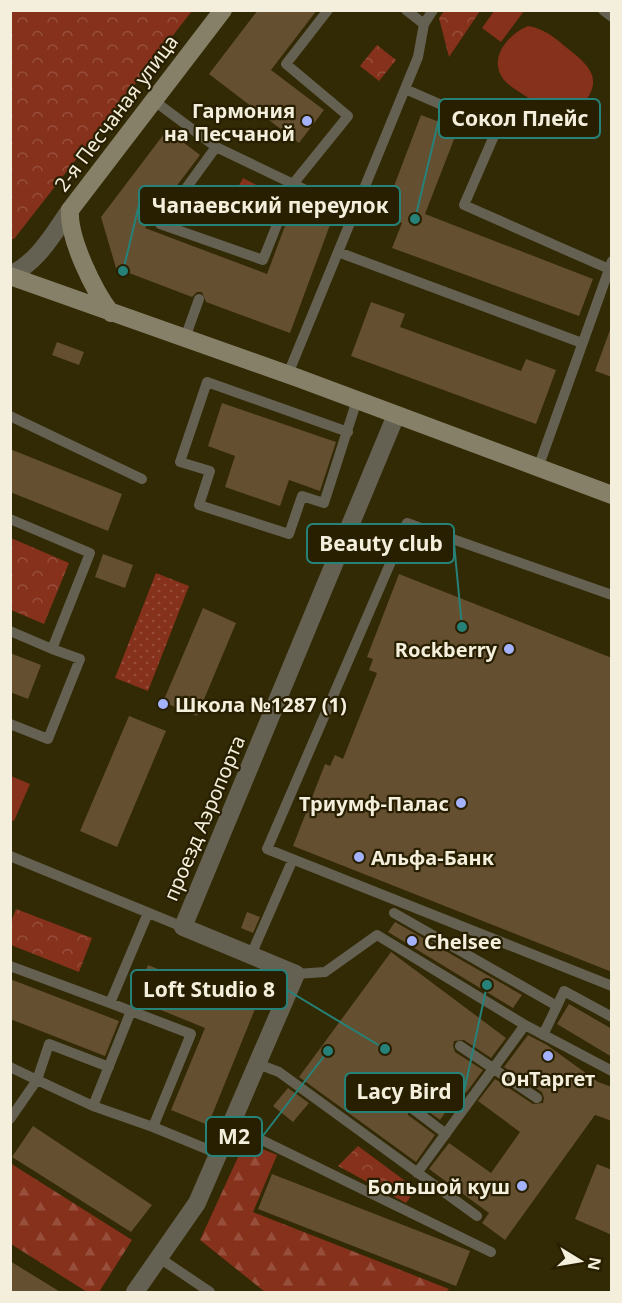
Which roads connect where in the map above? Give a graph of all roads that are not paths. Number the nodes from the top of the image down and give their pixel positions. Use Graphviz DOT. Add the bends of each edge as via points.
graph roads {
  1 [pos="223,10"];
  2 [pos="328,10"];
  3 [pos="406,10"];
  4 [pos="433,10"];
  5 [pos="603,10"];
  6 [pos="612,17"];
  7 [pos="424,24"];
  8 [pos="405,89"];
  9 [pos="153,100"];
  10 [pos="216,147"];
  11 [pos="293,184"];
  12 [pos="70,210"];
  13 [pos="354,213"];
  14 [pos="338,252"];
  15 [pos="610,265"];
  16 [pos="10,275"];
  17 [pos="199,299"];
  18 [pos="111,313"];
  19 [pos="185,338"];
  20 [pos="582,343"];
  21 [pos="288,374"];
  22 [pos="357,400"];
  23 [pos="396,415"];
  24 [pos="10,416"];
  25 [pos="348,432"];
  26 [pos="538,468"];
  27 [pos="142,479"];
  28 [pos="612,495"];
  29 [pos="10,519"];
  30 [pos="350,532"];
  31 [pos="396,550"];
  32 [pos="612,595"];
  33 [pos="10,632"];
  34 [pos="52,649"];
  35 [pos="10,724"];
  36 [pos="10,856"];
  37 [pos="293,859"];
  38 [pos="148,913"];
  39 [pos="394,913"];
  40 [pos="183,927"];
  41 [pos="251,955"];
  42 [pos="10,966"];
  43 [pos="296,974"];
  44 [pos="612,986"];
  45 [pos="110,1003"];
  46 [pos="557,1006"];
  47 [pos="131,1011"];
  48 [pos="612,1017"];
  49 [pos="525,1025"];
  50 [pos="543,1035"];
  51 [pos="460,1046"];
  52 [pos="258,1064"];
  53 [pos="10,1067"];
  54 [pos="109,1067"];
  55 [pos="493,1069"];
  56 [pos="612,1071"];
  57 [pos="37,1080"];
  58 [pos="537,1098"];
  59 [pos="93,1106"];
  60 [pos="413,1109"];
  61 [pos="10,1119"];
  62 [pos="231,1125"];
  63 [pos="153,1127"];
  64 [pos="446,1134"];
  65 [pos="219,1154"];
  66 [pos="417,1173"];
  67 [pos="477,1216"];
  68 [pos="491,1252"];
  69 [pos="158,1257"];
  70 [pos="135,1293"];
  71 [pos="210,1293"];
  1 -- 9 [label="street, 2-я Песчаная улица"];
  2 -- 11 [label="lane" via="286,64 348,116"];
  3 -- 7 [label="lane"];
  4 -- 7 [label="lane"];
  5 -- 6 [label="lane"];
  7 -- 8 [label="lane" via="418,57"];
  8 -- 13 [label="lane"];
  8 -- 15 [label="lane" via="497,129 464,205 585,260"];
  9 -- 10 [label="lane"];
  9 -- 12 [label="street, 2-я Песчаная улица"];
  10 -- 11 [label="lane"];
  10 -- 11 [label="lane" via="160,224 218,250 263,260"];
  11 -- 13 [label="lane"];
  12 -- 16 [label="street" via="38,254"];
  12 -- 18 [label="street, 2-я Песчаная улица" via="73,232 101,300"];
  13 -- 14 [label="lane"];
  14 -- 20 [label="lane"];
  14 -- 21 [label="lane"];
  15 -- 20 [label="lane"];
  16 -- 18 [label="street"];
  17 -- 19 [label="lane"];
  18 -- 19 [label="street"];
  19 -- 21 [label="street"];
  20 -- 26 [label="lane"];
  21 -- 22 [label="street"];
  22 -- 23 [label="street"];
  22 -- 25 [label="lane"];
  23 -- 26 [label="street"];
  23 -- 30 [label="street, проезд Аэропорта"];
  24 -- 27 [label="lane"];
  25 -- 25 [label="lane" via="207,382 180,462 210,471 199,505 289,534 302,496 324,503"];
  26 -- 28 [label="street"];
  29 -- 34 [label="lane" via="90,553"];
  30 -- 31 [label="lane"];
  30 -- 40 [label="street, проезд Аэропорта"];
  31 -- 32 [label="lane" via="407,523"];
  31 -- 37 [label="lane" via="267,849"];
  33 -- 34 [label="lane"];
  34 -- 35 [label="lane" via="80,659 48,739"];
  36 -- 38 [label="lane"];
  37 -- 41 [label="lane"];
  37 -- 44 [label="lane"];
  38 -- 40 [label="lane"];
  38 -- 45 [label="lane"];
  39 -- 46 [label="lane"];
  40 -- 41 [label="street, проезд Аэропорта"];
  41 -- 43 [label="street, проезд Аэропорта"];
  42 -- 45 [label="lane"];
  43 -- 49 [label="lane" via="325,972 377,935"];
  43 -- 52 [label="street"];
  45 -- 47 [label="lane"];
  46 -- 48 [label="lane" via="564,991"];
  46 -- 50 [label="lane"];
  47 -- 54 [label="lane"];
  47 -- 63 [label="lane" via="190,1034"];
  49 -- 50 [label="lane"];
  49 -- 55 [label="lane"];
  50 -- 56 [label="lane"];
  51 -- 55 [label="lane"];
  52 -- 62 [label="street"];
  52 -- 66 [label="lane" via="279,1072"];
  53 -- 57 [label="lane"];
  54 -- 57 [label="lane" via="49,1044"];
  54 -- 59 [label="lane"];
  55 -- 58 [label="lane"];
  55 -- 64 [label="lane"];
  57 -- 59 [label="lane"];
  57 -- 61 [label="lane"];
  59 -- 63 [label="lane"];
  60 -- 64 [label="lane"];
  62 -- 65 [label="street"];
  62 -- 68 [label="lane"];
  63 -- 65 [label="lane"];
  64 -- 66 [label="lane"];
  65 -- 69 [label="street" via="197,1203"];
  66 -- 67 [label="lane"];
  69 -- 70 [label="street"];
  69 -- 71 [label="lane"];
}
